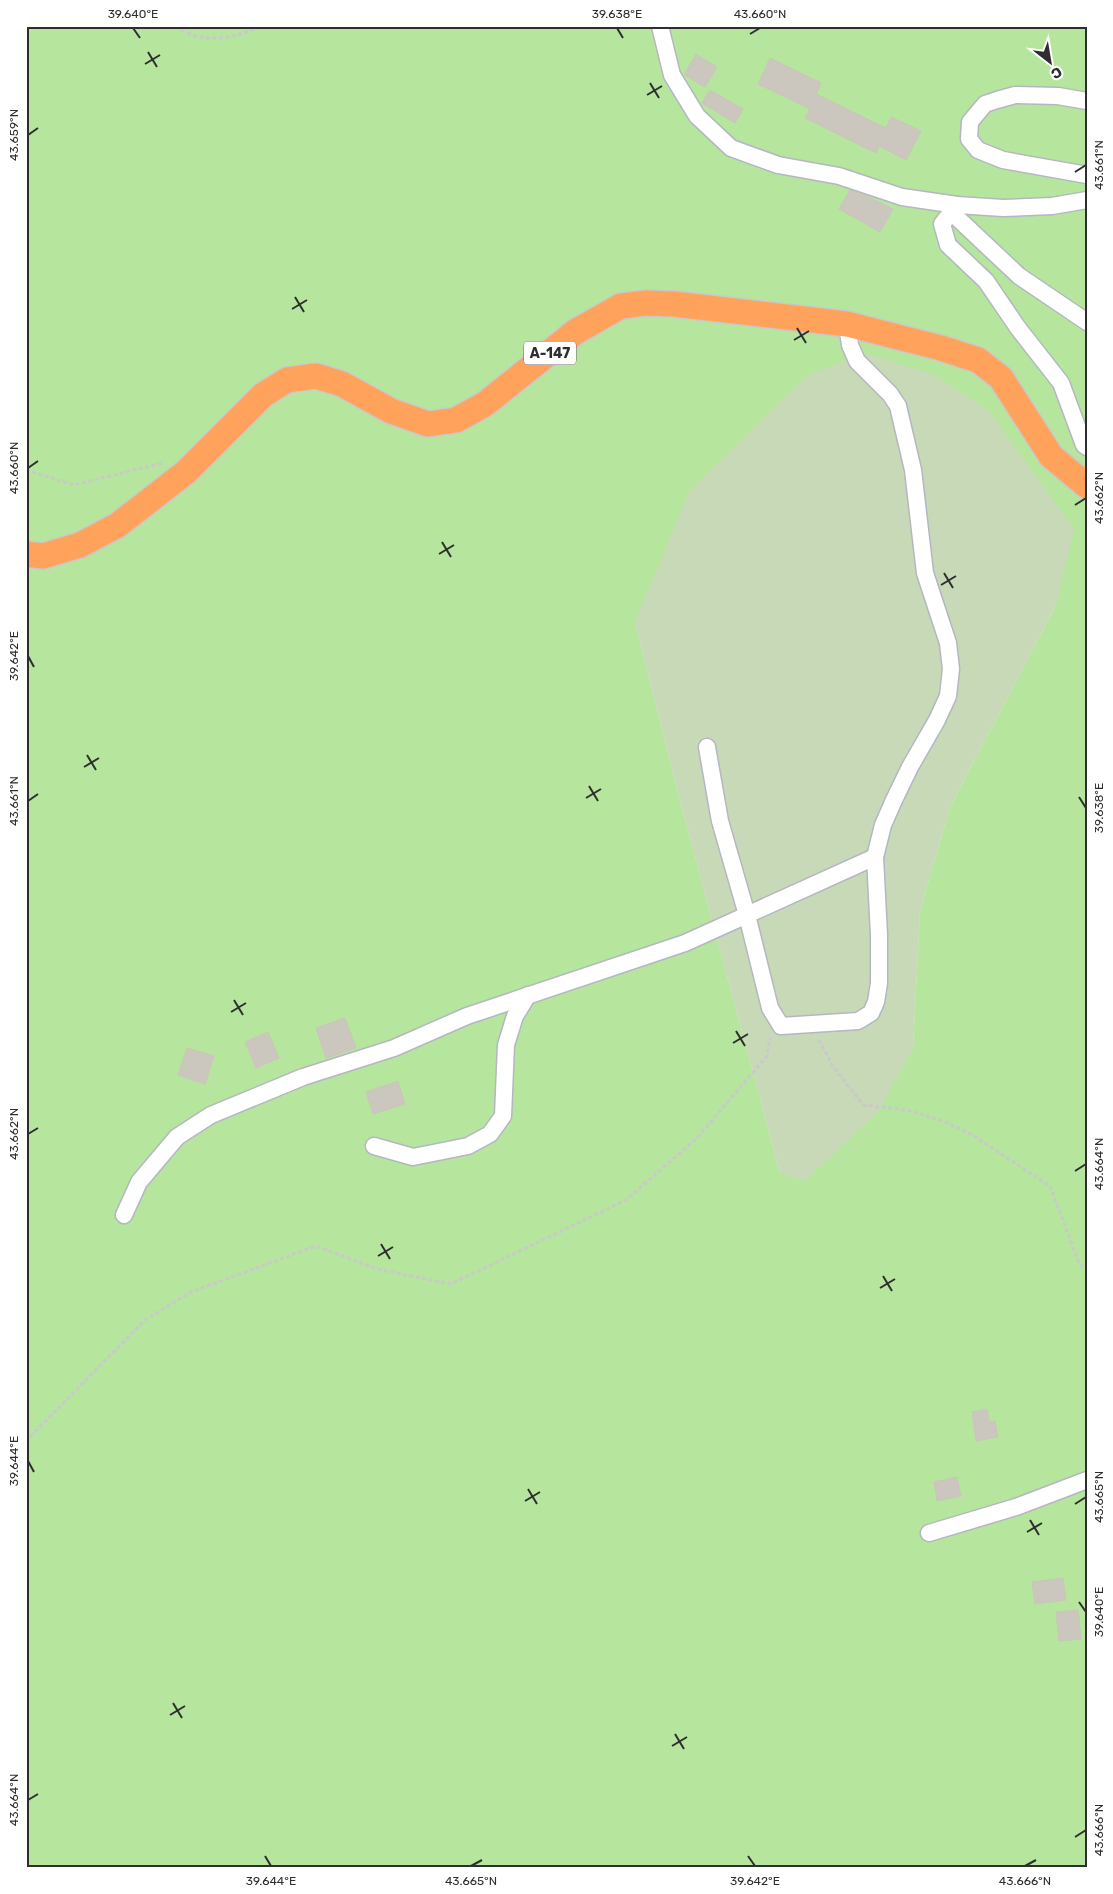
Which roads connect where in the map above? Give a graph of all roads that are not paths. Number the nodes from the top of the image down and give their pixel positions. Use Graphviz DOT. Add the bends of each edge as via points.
graph roads {
  1 [pos="660,26"];
  2 [pos="1087,100"];
  3 [pos="1087,175"];
  4 [pos="1087,200"];
  5 [pos="954,208"];
  6 [pos="1087,322"];
  7 [pos="847,324"];
  8 [pos="1087,447"];
  9 [pos="1087,486"];
  10 [pos="26,554"];
  11 [pos="707,747"];
  12 [pos="875,857"];
  13 [pos="747,915"];
  14 [pos="528,995"];
  15 [pos="374,1146"];
  16 [pos="124,1215"];
  17 [pos="1087,1480"];
  18 [pos="929,1533"];
  1 -- 5 [label="lane" via="672,75 697,116 731,148 778,165 839,176 902,198"];
  2 -- 3 [label="lane" via="1016,95 997,100 985,104 970,122 968,139 978,150 1003,160"];
  4 -- 5 [label="lane" via="1052,206"];
  5 -- 6 [label="lane" via="1019,276"];
  5 -- 8 [label="lane" via="942,224 948,245 986,281 1061,383"];
  7 -- 9 [label="highway, А-147" via="978,360 1000,378 1051,456"];
  7 -- 10 [label="highway, А-147" via="674,304 646,302 621,306 575,332 485,404 456,420 428,424 391,410 342,384 316,376 287,380 263,395 186,472 118,525 80,545 42,556"];
  7 -- 12 [label="lane" via="850,345 857,361 898,406 912,470 925,573 948,643 951,668 948,696 894,800 883,825"];
  11 -- 13 [label="lane" via="720,821"];
  12 -- 13 [label="lane"];
  12 -- 13 [label="lane" via="878,983 871,1013 858,1021 781,1026 770,1008"];
  13 -- 14 [label="lane" via="685,943"];
  14 -- 15 [label="lane" via="515,1016 506,1045 503,1116 490,1134 468,1146 413,1157"];
  14 -- 16 [label="lane" via="466,1016 394,1048 304,1077 211,1116 177,1137 139,1182"];
  17 -- 18 [label="lane" via="1016,1507"];
}
